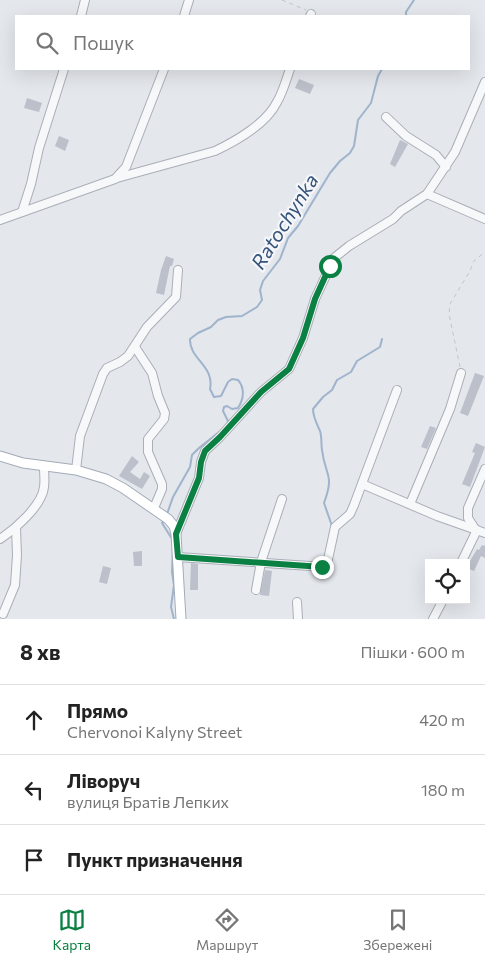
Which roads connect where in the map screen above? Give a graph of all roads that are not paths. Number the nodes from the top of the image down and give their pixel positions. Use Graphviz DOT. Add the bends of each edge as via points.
graph roads {
  1 [pos="86,0"];
  2 [pos="190,0"];
  3 [pos="81,15"];
  4 [pos="184,15"];
  5 [pos="64,70"];
  6 [pos="164,70"];
  7 [pos="290,70"];
  8 [pos="485,82"];
  9 [pos="386,117"];
  10 [pos="446,167"];
  11 [pos="115,179"];
  12 [pos="427,194"];
  13 [pos="22,212"];
  14 [pos="485,219"];
  15 [pos="0,220"];
  16 [pos="178,270"];
  17 [pos="135,347"];
  18 [pos="461,373"];
  19 [pos="397,390"];
  20 [pos="0,456"];
  21 [pos="44,467"];
  22 [pos="485,469"];
  23 [pos="76,470"];
  24 [pos="362,484"];
  25 [pos="282,499"];
  26 [pos="410,504"];
  27 [pos="157,510"];
  28 [pos="16,528"];
  29 [pos="479,530"];
  30 [pos="176,534"];
  31 [pos="0,540"];
  32 [pos="178,557"];
  33 [pos="463,559"];
  34 [pos="261,562"];
  35 [pos="256,590"];
  36 [pos="297,602"];
  37 [pos="441,604"];
  38 [pos="3,614"];
  39 [pos="182,619"];
  40 [pos="298,619"];
  41 [pos="433,619"];
  1 -- 3 [label="street"];
  2 -- 4 [label="street"];
  5 -- 13 [label="street"];
  6 -- 11 [label="street" via="126,167"];
  7 -- 11 [label="street" via="278,101 264,119 228,144"];
  8 -- 10 [label="street"];
  9 -- 10 [label="street" via="406,136 436,155"];
  10 -- 12 [label="street"];
  11 -- 13 [label="street"];
  12 -- 14 [label="street"];
  12 -- 30 [label="street" via="334,258 289,369 261,392 205,451 199,478"];
  13 -- 15 [label="street"];
  16 -- 17 [label="street" via="176,297 147,328"];
  17 -- 23 [label="street" via="103,374 80,436"];
  17 -- 27 [label="street" via="152,373 166,413 148,439 148,452 162,484"];
  18 -- 26 [label="street" via="450,409"];
  19 -- 24 [label="street"];
  20 -- 21 [label="main road"];
  21 -- 23 [label="main road"];
  21 -- 28 [label="street" via="41,499"];
  22 -- 29 [label="street" via="468,508 468,518"];
  23 -- 27 [label="main road" via="106,479"];
  24 -- 26 [label="street"];
  24 -- 34 [label="street" via="350,514 335,527 325,566"];
  25 -- 34 [label="street"];
  26 -- 29 [label="street"];
  27 -- 30 [label="main road" via="174,526"];
  28 -- 31 [label="street"];
  28 -- 38 [label="street" via="15,585"];
  29 -- 33 [label="street"];
  30 -- 32 [label="main road"];
  32 -- 34 [label="street"];
  32 -- 39 [label="main road"];
  34 -- 35 [label="street"];
  36 -- 40 [label="street"];
  37 -- 41 [label="street"];
}
